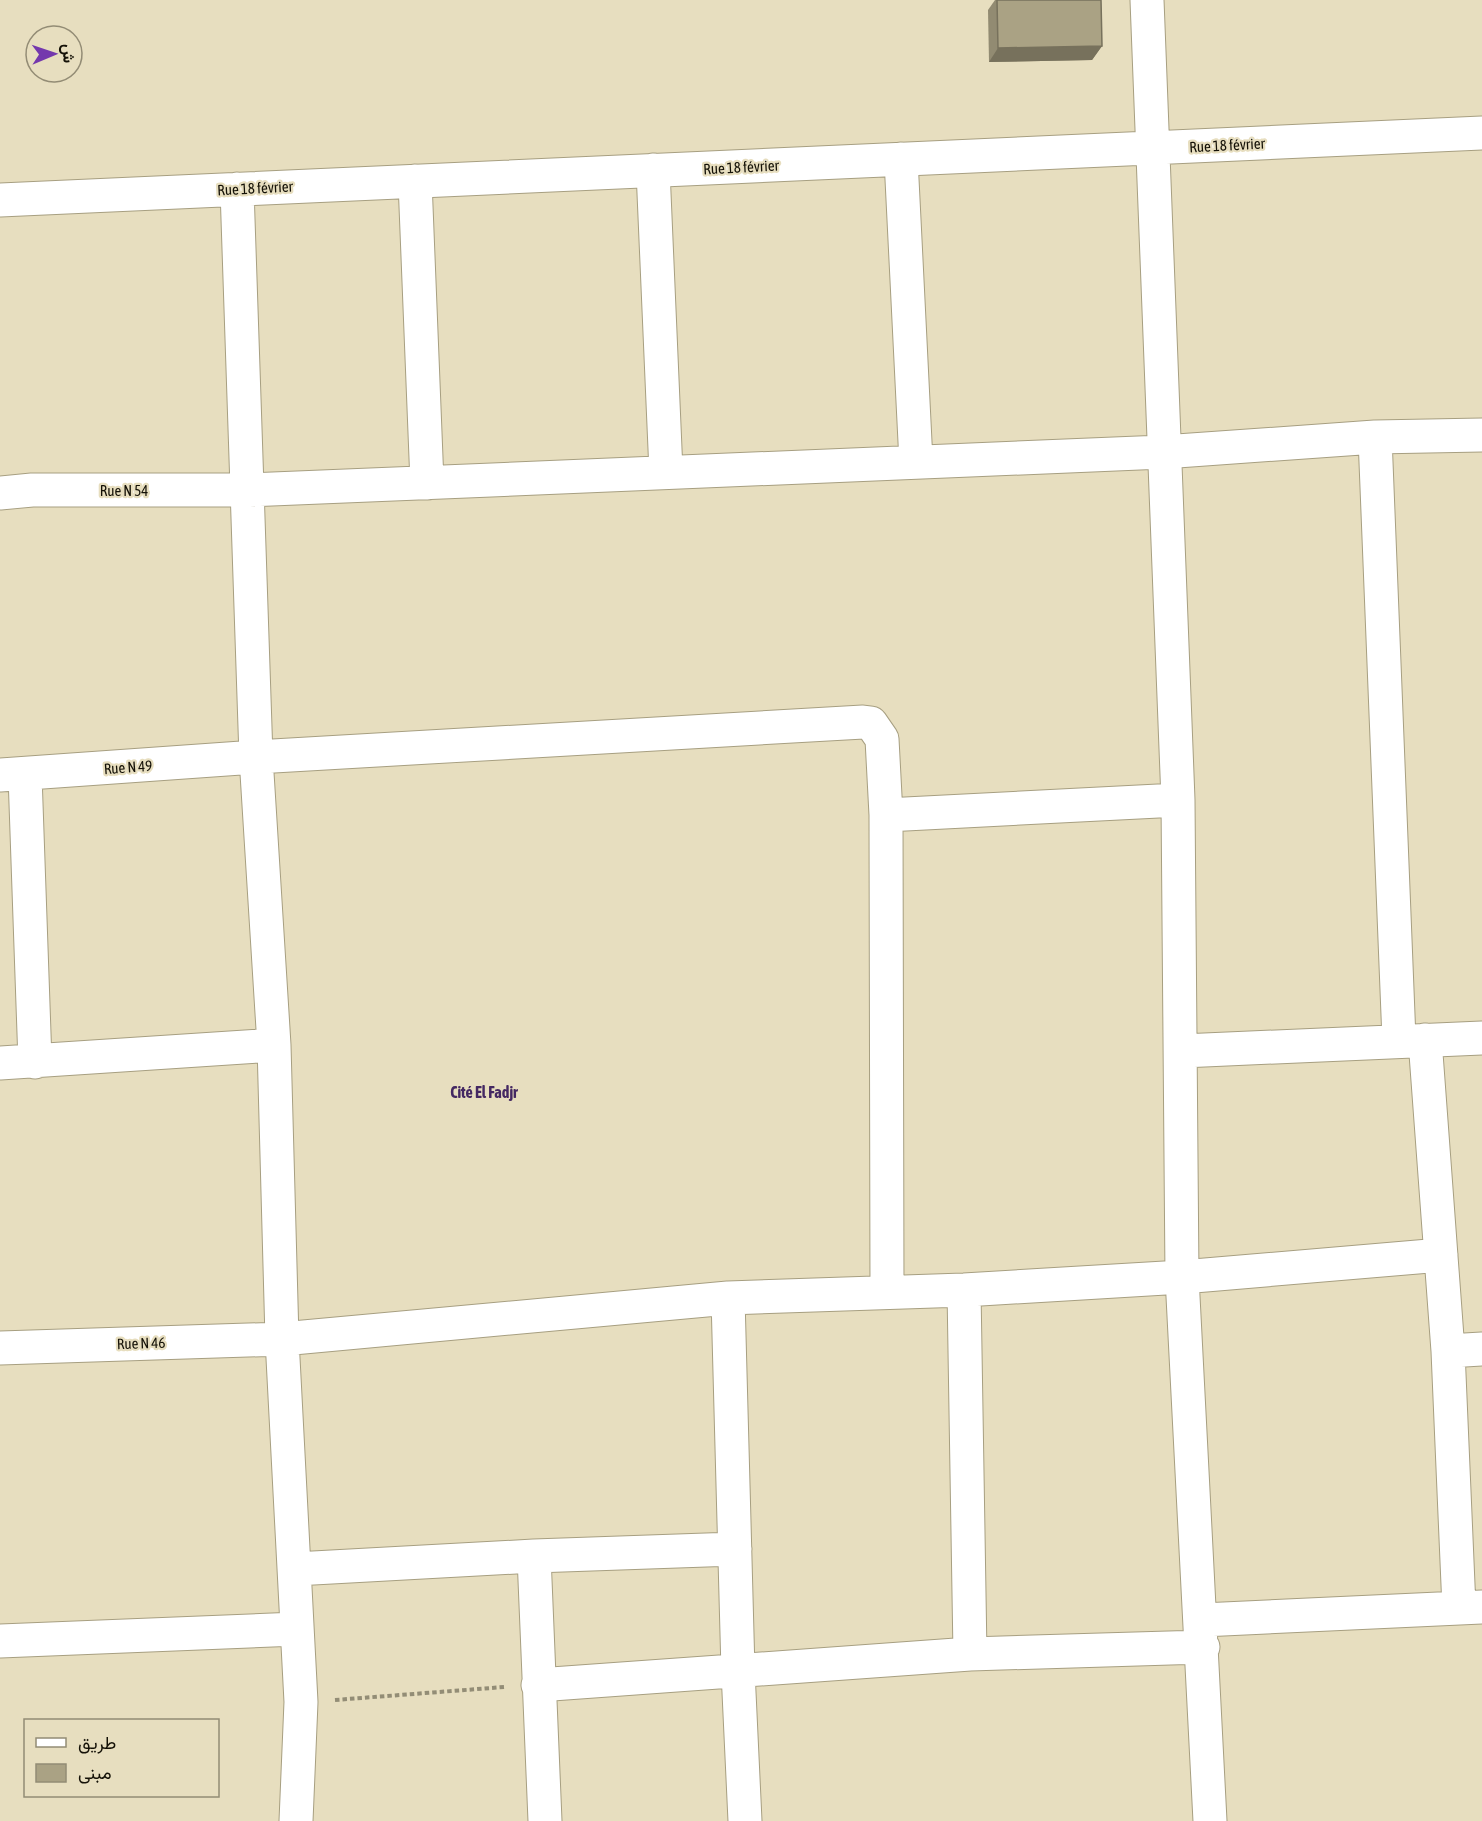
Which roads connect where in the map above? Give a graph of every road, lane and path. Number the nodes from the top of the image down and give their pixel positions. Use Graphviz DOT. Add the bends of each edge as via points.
graph roads {
  1 [pos="1147,0"];
  2 [pos="1482,134"];
  3 [pos="1150,148"];
  4 [pos="901,159"];
  5 [pos="653,170"];
  6 [pos="415,181"];
  7 [pos="237,189"];
  8 [pos="0,200"];
  9 [pos="1482,435"];
  10 [pos="1374,437"];
  11 [pos="1163,452"];
  12 [pos="916,462"];
  13 [pos="666,472"];
  14 [pos="427,483"];
  15 [pos="249,490"];
  16 [pos="0,493"];
  17 [pos="256,757"];
  18 [pos="12,775"];
  19 [pos="1178,800"];
  20 [pos="886,815"];
  21 [pos="1482,1038"];
  22 [pos="1412,1040"];
  23 [pos="274,1045"];
  24 [pos="1182,1051"];
  25 [pos="35,1062"];
  26 [pos="0,1063"];
  27 [pos="1440,1255"];
  28 [pos="1182,1277"];
  29 [pos="964,1290"];
  30 [pos="887,1292"];
  31 [pos="728,1298"];
  32 [pos="282,1339"];
  33 [pos="0,1348"];
  34 [pos="1482,1349"];
  35 [pos="1448,1351"];
  36 [pos="735,1549"];
  37 [pos="534,1556"];
  38 [pos="295,1569"];
  39 [pos="1470,1608"];
  40 [pos="297,1629"];
  41 [pos="1202,1634"];
  42 [pos="0,1641"];
  43 [pos="970,1654"];
  44 [pos="738,1671"];
  45 [pos="538,1685"];
  46 [pos="301,1702"];
  47 [pos="296,1821"];
  48 [pos="545,1821"];
  49 [pos="745,1821"];
  50 [pos="1210,1821"];
  1 -- 3 [label="street"];
  2 -- 3 [label="street, Rue 18 février"];
  3 -- 4 [label="street, Rue 18 février"];
  3 -- 11 [label="street"];
  4 -- 5 [label="street, Rue 18 février"];
  4 -- 12 [label="street"];
  5 -- 6 [label="street, Rue 18 février"];
  5 -- 13 [label="street"];
  6 -- 7 [label="street, Rue 18 février"];
  6 -- 14 [label="street"];
  7 -- 8 [label="street, Rue 18 février"];
  7 -- 15 [label="street"];
  9 -- 10 [label="street, Rue N 54"];
  10 -- 11 [label="street, Rue N 54"];
  10 -- 22 [label="street"];
  11 -- 12 [label="street, Rue N 54"];
  11 -- 19 [label="street"];
  12 -- 13 [label="street, Rue N 54"];
  13 -- 14 [label="street, Rue N 54"];
  14 -- 15 [label="street, Rue N 54"];
  15 -- 16 [label="street, Rue N 54"];
  15 -- 17 [label="street"];
  17 -- 18 [label="street, Rue N 49"];
  17 -- 20 [label="street, Rue N 49" via="862,722 871,723 882,739"];
  17 -- 23 [label="street"];
  18 -- 25 [label="street"];
  19 -- 20 [label="street"];
  19 -- 24 [label="street"];
  20 -- 30 [label="street, Rue N 49"];
  21 -- 22 [label="street"];
  22 -- 24 [label="street"];
  22 -- 27 [label="street"];
  23 -- 25 [label="street"];
  23 -- 32 [label="street"];
  24 -- 28 [label="street"];
  25 -- 26 [label="street"];
  27 -- 28 [label="street, Rue N 46"];
  27 -- 35 [label="street"];
  28 -- 29 [label="street, Rue N 46"];
  28 -- 41 [label="street"];
  29 -- 30 [label="street, Rue N 46"];
  29 -- 43 [label="street"];
  30 -- 31 [label="street, Rue N 46"];
  31 -- 32 [label="street, Rue N 46"];
  31 -- 36 [label="street"];
  32 -- 33 [label="street, Rue N 46"];
  32 -- 38 [label="street"];
  34 -- 35 [label="street"];
  35 -- 39 [label="street"];
  36 -- 37 [label="street"];
  36 -- 44 [label="street"];
  37 -- 38 [label="street"];
  37 -- 45 [label="street"];
  38 -- 40 [label="street"];
  39 -- 41 [label="street"];
  40 -- 42 [label="street"];
  40 -- 46 [label="street"];
  41 -- 43 [label="street"];
  41 -- 50 [label="street"];
  43 -- 44 [label="street"];
  44 -- 45 [label="street"];
  44 -- 49 [label="street"];
  45 -- 46 [label="path"];
  45 -- 48 [label="street"];
  46 -- 47 [label="street"];
}
